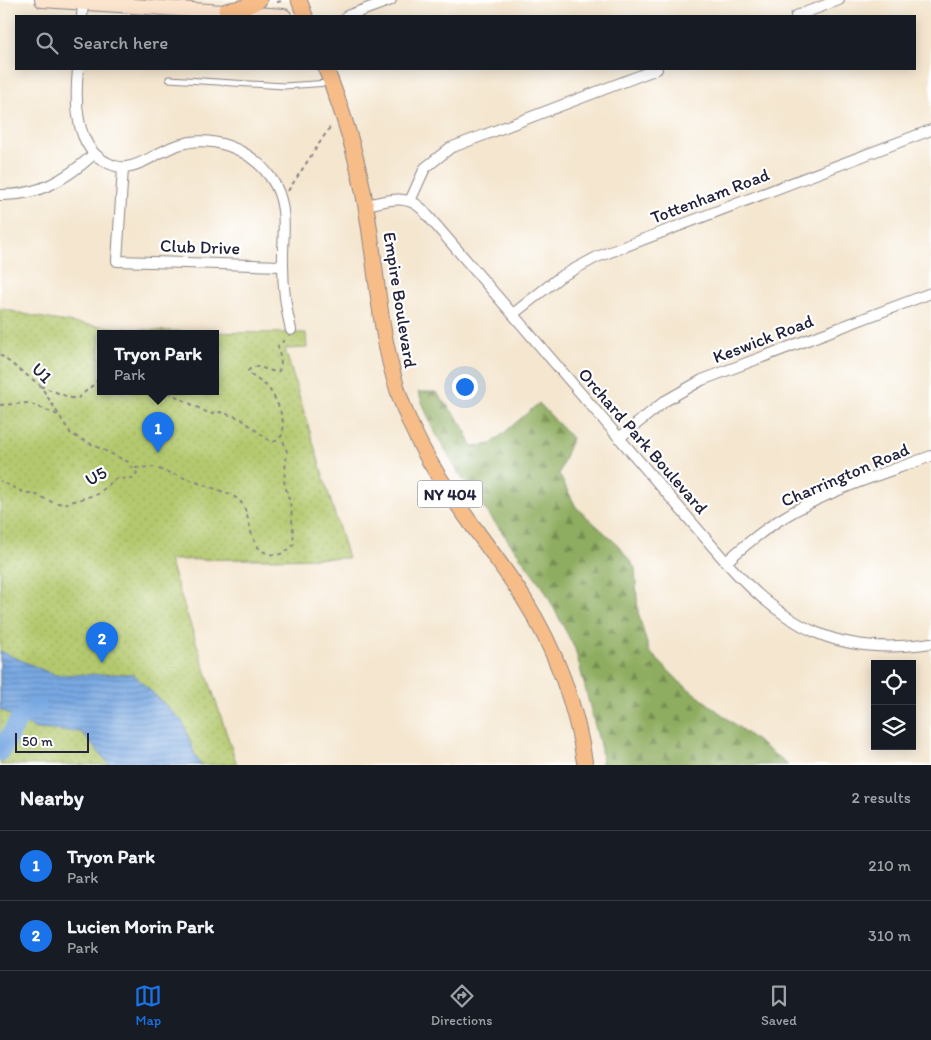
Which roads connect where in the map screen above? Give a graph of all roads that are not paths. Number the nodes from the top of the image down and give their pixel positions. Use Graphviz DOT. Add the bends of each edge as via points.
graph roads {
  1 [pos="42,0"];
  2 [pos="260,0"];
  3 [pos="299,0"];
  4 [pos="391,0"];
  5 [pos="839,0"];
  6 [pos="83,6"];
  7 [pos="226,11"];
  8 [pos="272,15"];
  9 [pos="305,15"];
  10 [pos="350,15"];
  11 [pos="799,15"];
  12 [pos="78,70"];
  13 [pos="654,70"];
  14 [pos="329,76"];
  15 [pos="168,79"];
  16 [pos="931,130"];
  17 [pos="94,154"];
  18 [pos="123,168"];
  19 [pos="0,195"];
  20 [pos="410,200"];
  21 [pos="366,205"];
  22 [pos="283,266"];
  23 [pos="931,293"];
  24 [pos="513,314"];
  25 [pos="291,330"];
  26 [pos="619,438"];
  27 [pos="931,456"];
  28 [pos="726,562"];
  29 [pos="931,643"];
  30 [pos="584,765"];
  1 -- 6 [label="main road"];
  2 -- 7 [label="main road"];
  3 -- 9 [label="main road"];
  4 -- 10 [label="street"];
  5 -- 11 [label="street"];
  6 -- 7 [label="main road"];
  7 -- 8 [label="main road"];
  12 -- 17 [label="street" via="78,112"];
  13 -- 20 [label="street" via="450,148 425,168"];
  14 -- 15 [label="lane" via="284,86"];
  14 -- 21 [label="main road, Empire Boulevard / NY 404" via="352,143"];
  16 -- 24 [label="street, Tottenham Road" via="597,257 560,277"];
  17 -- 18 [label="street"];
  17 -- 19 [label="street" via="53,185 25,194"];
  18 -- 22 [label="street" via="176,146 211,141 229,146 260,164 282,199 285,216"];
  18 -- 22 [label="street, Club Drive" via="117,261"];
  20 -- 21 [label="street"];
  20 -- 24 [label="street, Orchard Park Boulevard" via="422,209"];
  21 -- 30 [label="main road, Empire Boulevard / NY 404" via="384,342 404,409 435,471 524,599 541,631 568,694"];
  22 -- 25 [label="street"];
  23 -- 26 [label="street, Keswick Road" via="702,380 664,401"];
  24 -- 26 [label="street, Orchard Park Boulevard"];
  26 -- 28 [label="street, Orchard Park Boulevard"];
  27 -- 28 [label="street, Charrington Road" via="844,489 788,515"];
  28 -- 29 [label="street, Orchard Park Boulevard" via="765,603 821,635 866,646"];
}
